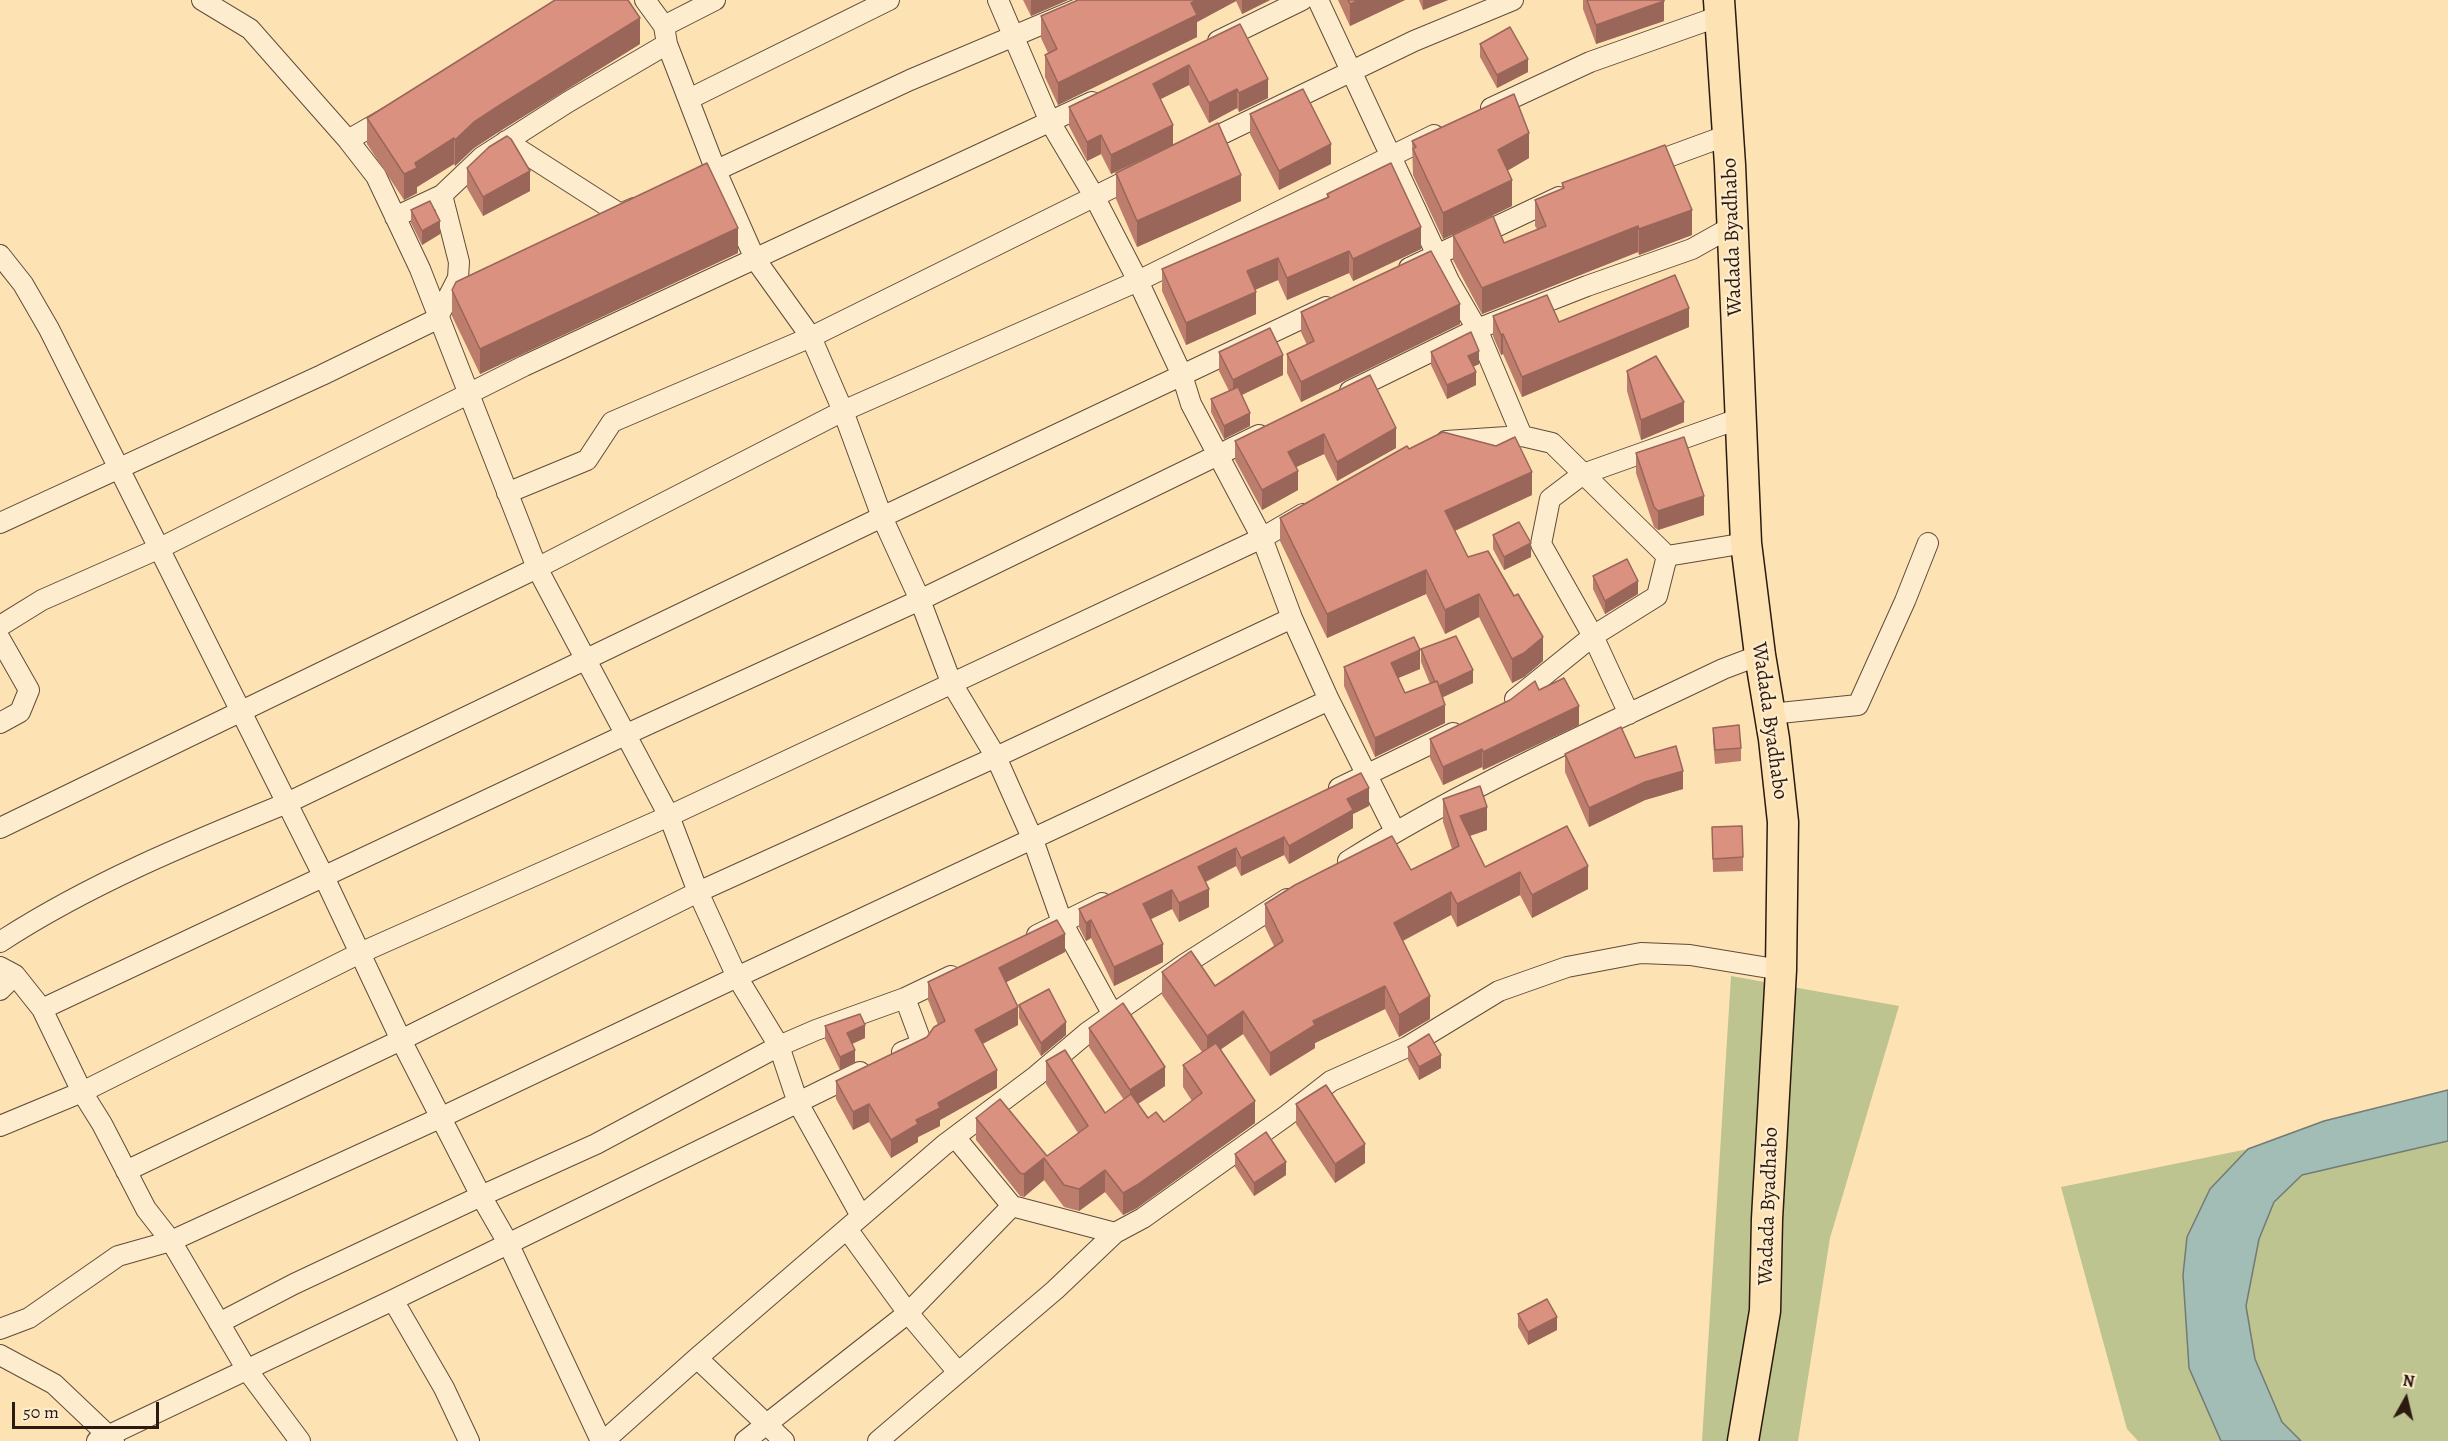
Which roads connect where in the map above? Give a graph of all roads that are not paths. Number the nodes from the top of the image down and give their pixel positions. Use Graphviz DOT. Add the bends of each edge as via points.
graph roads {
  1 [pos="202,0"];
  2 [pos="645,0"];
  3 [pos="715,0"];
  4 [pos="889,0"];
  5 [pos="999,0"];
  6 [pos="1099,0"];
  7 [pos="1302,0"];
  8 [pos="1318,0"];
  9 [pos="1512,0"];
  10 [pos="1720,8"];
  11 [pos="665,35"];
  12 [pos="1014,37"];
  13 [pos="1197,51"];
  14 [pos="1351,72"];
  15 [pos="1113,92"];
  16 [pos="689,99"];
  17 [pos="409,105"];
  18 [pos="1471,117"];
  19 [pos="1050,122"];
  20 [pos="1450,127"];
  21 [pos="1728,135"];
  22 [pos="348,140"];
  23 [pos="506,141"];
  24 [pos="1179,155"];
  25 [pos="1389,156"];
  26 [pos="1158,165"];
  27 [pos="716,171"];
  28 [pos="1629,171"];
  29 [pos="684,185"];
  30 [pos="1574,191"];
  31 [pos="442,195"];
  32 [pos="1094,196"];
  33 [pos="652,199"];
  34 [pos="395,217"];
  35 [pos="1733,226"];
  36 [pos="0,255"];
  37 [pos="1438,255"];
  38 [pos="755,259"];
  39 [pos="1395,275"];
  40 [pos="1138,281"];
  41 [pos="1342,300"];
  42 [pos="437,319"];
  43 [pos="1476,329"];
  44 [pos="811,338"];
  45 [pos="1182,375"];
  46 [pos="468,396"];
  47 [pos="1331,400"];
  48 [pos="843,411"];
  49 [pos="1741,418"];
  50 [pos="1280,425"];
  51 [pos="1522,436"];
  52 [pos="1431,442"];
  53 [pos="1217,455"];
  54 [pos="117,468"];
  55 [pos="1583,474"];
  56 [pos="507,493"];
  57 [pos="1322,504"];
  58 [pos="882,517"];
  59 [pos="0,523"];
  60 [pos="1262,537"];
  61 [pos="1746,543"];
  62 [pos="1928,543"];
  63 [pos="160,548"];
  64 [pos="1667,556"];
  65 [pos="537,568"];
  66 [pos="920,600"];
  67 [pos="1292,618"];
  68 [pos="0,626"];
  69 [pos="1593,636"];
  70 [pos="0,639"];
  71 [pos="1760,655"];
  72 [pos="586,658"];
  73 [pos="951,682"];
  74 [pos="1329,700"];
  75 [pos="1505,708"];
  76 [pos="241,712"];
  77 [pos="1629,714"];
  78 [pos="1770,714"];
  79 [pos="0,723"];
  80 [pos="1473,723"];
  81 [pos="627,734"];
  82 [pos="996,757"];
  83 [pos="1366,774"];
  84 [pos="1324,795"];
  85 [pos="287,803"];
  86 [pos="669,816"];
  87 [pos="0,828"];
  88 [pos="1395,831"];
  89 [pos="1033,840"];
  90 [pos="1335,869"];
  91 [pos="324,877"];
  92 [pos="1305,888"];
  93 [pos="698,892"];
  94 [pos="1115,897"];
  95 [pos="1062,922"];
  96 [pos="0,942"];
  97 [pos="1022,942"];
  98 [pos="360,953"];
  99 [pos="972,966"];
  100 [pos="1781,970"];
  101 [pos="8,971"];
  102 [pos="737,976"];
  103 [pos="0,990"];
  104 [pos="905,999"];
  105 [pos="42,1009"];
  106 [pos="1113,1015"];
  107 [pos="401,1040"];
  108 [pos="779,1046"];
  109 [pos="82,1092"];
  110 [pos="798,1103"];
  111 [pos="442,1118"];
  112 [pos="0,1126"];
  113 [pos="955,1137"];
  114 [pos="126,1171"];
  115 [pos="481,1196"];
  116 [pos="1012,1206"];
  117 [pos="854,1222"];
  118 [pos="1115,1233"];
  119 [pos="171,1241"];
  120 [pos="508,1243"];
  121 [pos="393,1300"];
  122 [pos="908,1313"];
  123 [pos="219,1323"];
  124 [pos="0,1329"];
  125 [pos="0,1355"];
  126 [pos="697,1358"];
  127 [pos="247,1370"];
  128 [pos="957,1371"];
  129 [pos="766,1425"];
  130 [pos="107,1439"];
  131 [pos="300,1441"];
  132 [pos="470,1441"];
  133 [pos="602,1441"];
  134 [pos="745,1441"];
  135 [pos="784,1441"];
  136 [pos="878,1441"];
  137 [pos="1743,1441"];
  1 -- 22 [label="street" via="250,29"];
  2 -- 11 [label="street"];
  3 -- 11 [label="street"];
  4 -- 16 [label="street"];
  5 -- 12 [label="street"];
  6 -- 12 [label="street"];
  7 -- 13 [label="street"];
  8 -- 14 [label="street"];
  9 -- 14 [label="street"];
  10 -- 18 [label="street"];
  10 -- 21 [label="main road, Wadada Byadhabo"];
  11 -- 16 [label="street"];
  11 -- 23 [label="street"];
  12 -- 19 [label="street"];
  12 -- 27 [label="street" via="910,80"];
  14 -- 24 [label="street"];
  14 -- 25 [label="street"];
  15 -- 19 [label="street"];
  16 -- 27 [label="street"];
  17 -- 22 [label="street"];
  19 -- 32 [label="street"];
  19 -- 38 [label="street"];
  20 -- 25 [label="street"];
  21 -- 28 [label="street"];
  21 -- 35 [label="main road, Wadada Byadhabo"];
  22 -- 34 [label="street" via="376,176"];
  23 -- 31 [label="street" via="482,157"];
  23 -- 33 [label="street" via="620,214"];
  25 -- 37 [label="street"];
  25 -- 40 [label="street"];
  26 -- 32 [label="street"];
  27 -- 29 [label="street"];
  27 -- 38 [label="street"];
  30 -- 37 [label="street"];
  31 -- 34 [label="street"];
  31 -- 42 [label="street" via="459,262 458,278"];
  32 -- 40 [label="street"];
  32 -- 44 [label="street"];
  34 -- 42 [label="street" via="420,269"];
  35 -- 43 [label="street" via="1692,249"];
  35 -- 49 [label="main road, Wadada Byadhabo"];
  36 -- 54 [label="street" via="23,284 49,329"];
  37 -- 39 [label="street"];
  37 -- 43 [label="street"];
  38 -- 44 [label="street"];
  38 -- 46 [label="street"];
  40 -- 45 [label="street"];
  40 -- 48 [label="street"];
  41 -- 45 [label="street"];
  42 -- 46 [label="street"];
  42 -- 54 [label="street"];
  43 -- 47 [label="street"];
  43 -- 51 [label="street"];
  44 -- 48 [label="street"];
  44 -- 56 [label="street" via="612,422 587,460"];
  45 -- 53 [label="street" via="1191,404"];
  45 -- 58 [label="street"];
  46 -- 56 [label="street"];
  46 -- 63 [label="street"];
  48 -- 58 [label="street"];
  48 -- 65 [label="street"];
  49 -- 55 [label="street"];
  49 -- 61 [label="main road, Wadada Byadhabo"];
  50 -- 53 [label="street"];
  51 -- 52 [label="street"];
  51 -- 55 [label="street" via="1552,443"];
  53 -- 60 [label="street"];
  53 -- 66 [label="street"];
  54 -- 59 [label="street"];
  54 -- 63 [label="street"];
  55 -- 64 [label="street"];
  55 -- 69 [label="street" via="1550,499 1541,544"];
  56 -- 65 [label="street"];
  57 -- 60 [label="street"];
  58 -- 66 [label="street"];
  58 -- 72 [label="street"];
  60 -- 67 [label="street"];
  60 -- 73 [label="street"];
  61 -- 64 [label="street"];
  61 -- 71 [label="main road, Wadada Byadhabo"];
  62 -- 78 [label="street" via="1858,705"];
  63 -- 68 [label="street" via="42,600"];
  63 -- 76 [label="street"];
  64 -- 69 [label="street" via="1657,596"];
  65 -- 72 [label="street"];
  65 -- 76 [label="street"];
  66 -- 73 [label="street"];
  66 -- 81 [label="street"];
  67 -- 74 [label="street"];
  67 -- 82 [label="street"];
  69 -- 75 [label="street"];
  69 -- 77 [label="street"];
  70 -- 79 [label="street" via="29,690 20,712"];
  71 -- 77 [label="street"];
  71 -- 78 [label="main road, Wadada Byadhabo"];
  72 -- 81 [label="street"];
  72 -- 85 [label="street"];
  73 -- 82 [label="street"];
  73 -- 86 [label="street"];
  74 -- 83 [label="street"];
  74 -- 89 [label="street"];
  76 -- 85 [label="street"];
  76 -- 87 [label="street"];
  77 -- 88 [label="street" via="1482,784"];
  78 -- 100 [label="main road, Wadada Byadhabo" via="1783,822"];
  80 -- 83 [label="street"];
  81 -- 86 [label="street"];
  81 -- 91 [label="street"];
  82 -- 89 [label="street"];
  82 -- 93 [label="street"];
  83 -- 84 [label="street"];
  83 -- 88 [label="street"];
  85 -- 91 [label="street"];
  85 -- 96 [label="street" via="124,873"];
  86 -- 93 [label="street"];
  86 -- 98 [label="street"];
  88 -- 90 [label="street"];
  89 -- 95 [label="street"];
  89 -- 102 [label="street"];
  91 -- 98 [label="street"];
  91 -- 105 [label="street"];
  92 -- 106 [label="street"];
  93 -- 102 [label="street"];
  93 -- 107 [label="street"];
  94 -- 95 [label="street"];
  95 -- 97 [label="street"];
  95 -- 106 [label="street"];
  98 -- 107 [label="street"];
  98 -- 109 [label="street"];
  99 -- 104 [label="street"];
  100 -- 118 [label="street" via="1690,955 1641,953 1567,967 1499,991 1407,1047 1331,1081 1143,1218"];
  100 -- 137 [label="main road, Wadada Byadhabo" via="1765,1311"];
  101 -- 103 [label="street"];
  101 -- 105 [label="street"];
  102 -- 108 [label="street"];
  102 -- 111 [label="street"];
  104 -- 108 [label="street"];
  104 -- 110 [label="street" via="922,1044"];
  105 -- 109 [label="street"];
  106 -- 113 [label="street"];
  107 -- 111 [label="street"];
  107 -- 114 [label="street"];
  108 -- 110 [label="street"];
  108 -- 115 [label="street" via="596,1144"];
  109 -- 112 [label="street"];
  109 -- 114 [label="street"];
  110 -- 117 [label="street"];
  110 -- 120 [label="street"];
  111 -- 115 [label="street"];
  111 -- 119 [label="street"];
  113 -- 116 [label="street"];
  113 -- 117 [label="street"];
  114 -- 119 [label="street" via="146,1209"];
  115 -- 120 [label="street"];
  115 -- 123 [label="street"];
  116 -- 118 [label="street"];
  116 -- 122 [label="street"];
  117 -- 122 [label="street"];
  117 -- 126 [label="street"];
  118 -- 128 [label="street"];
  119 -- 123 [label="street"];
  119 -- 124 [label="street" via="118,1256 29,1318"];
  120 -- 121 [label="street"];
  120 -- 133 [label="street"];
  121 -- 127 [label="street"];
  121 -- 132 [label="street"];
  122 -- 128 [label="street"];
  122 -- 129 [label="street"];
  123 -- 127 [label="street"];
  125 -- 130 [label="street" via="54,1384"];
  126 -- 129 [label="street"];
  126 -- 133 [label="street"];
  127 -- 130 [label="street"];
  127 -- 131 [label="street"];
  128 -- 136 [label="street"];
  129 -- 134 [label="street"];
  129 -- 135 [label="street"];
}
